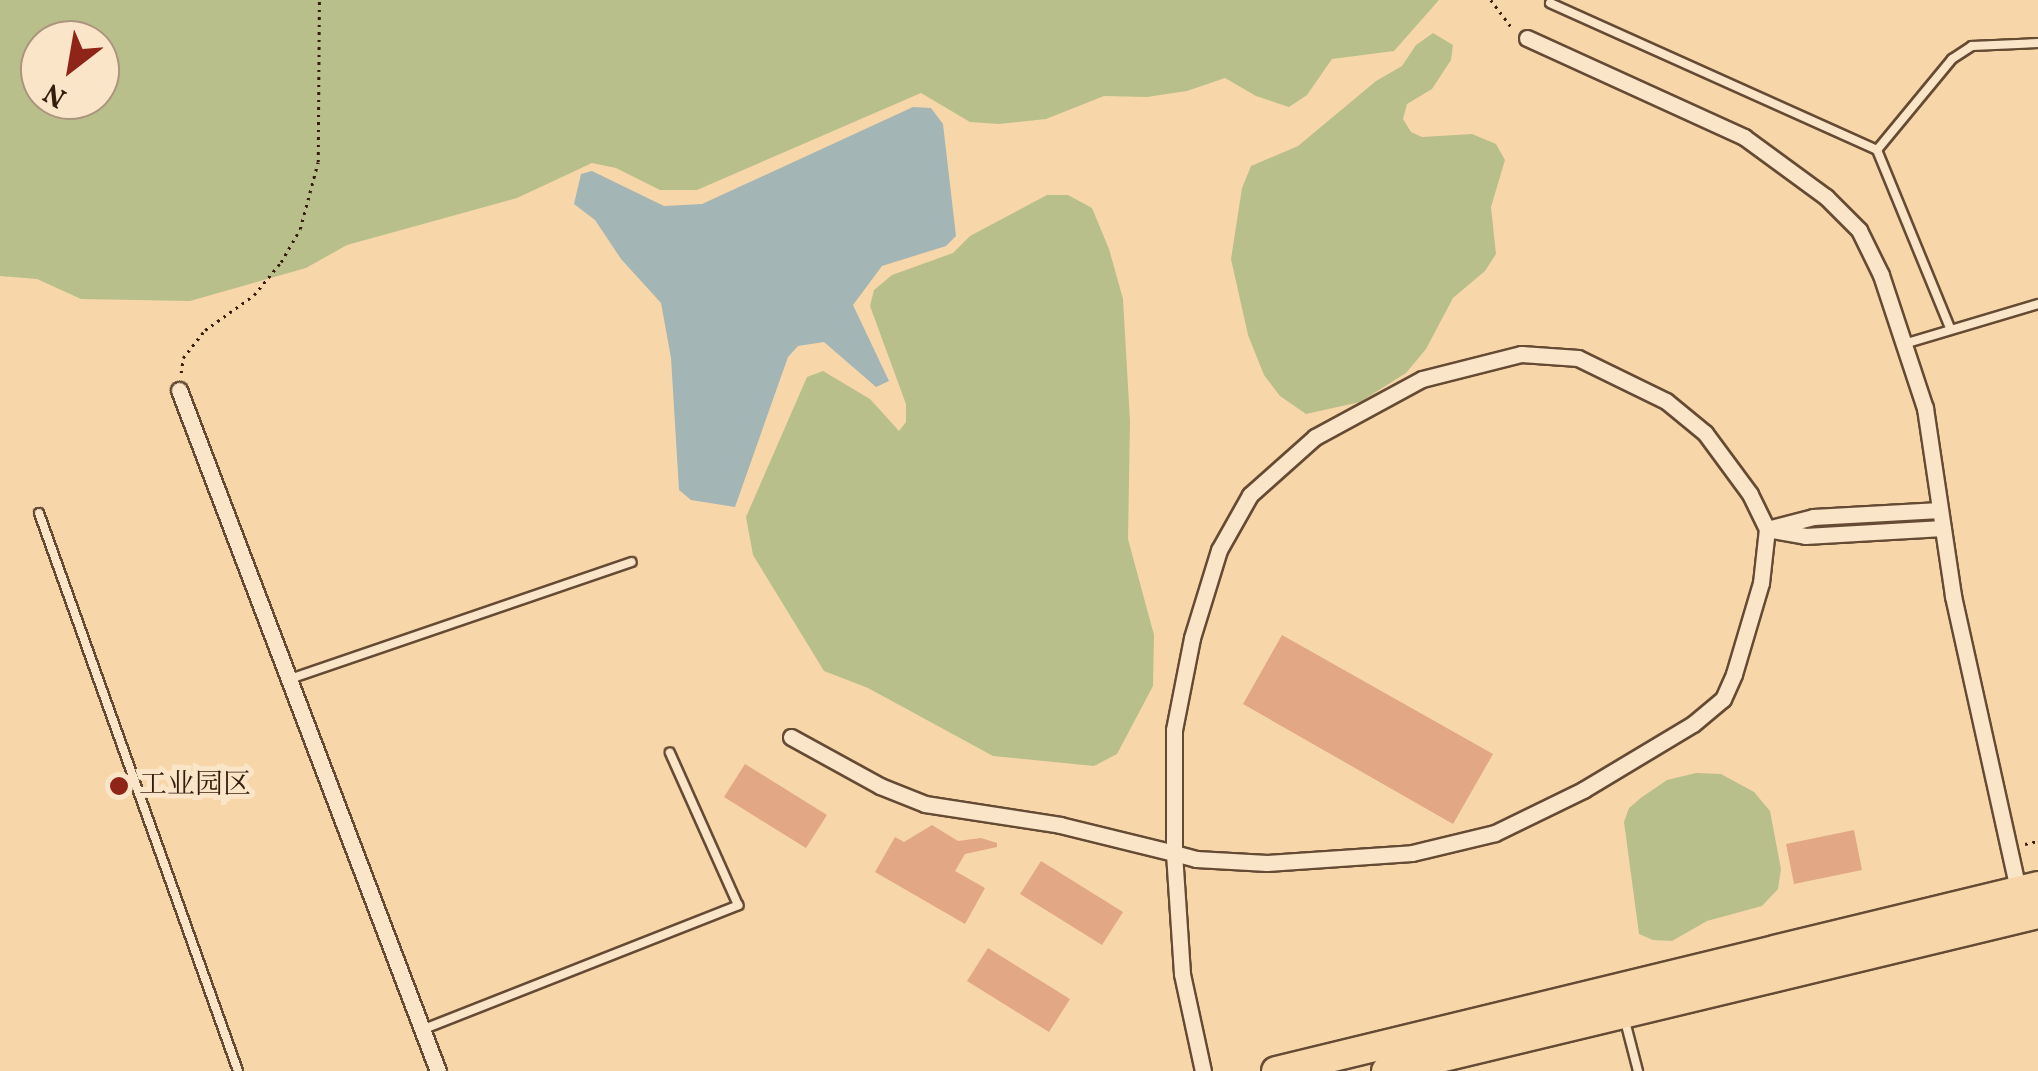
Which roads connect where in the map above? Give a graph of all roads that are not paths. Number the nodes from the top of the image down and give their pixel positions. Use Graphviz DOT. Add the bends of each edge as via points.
graph roads {
  1 [pos="1550,3"];
  2 [pos="1527,38"];
  3 [pos="2038,43"];
  4 [pos="1878,150"];
  5 [pos="2038,304"];
  6 [pos="1950,328"];
  7 [pos="1904,344"];
  8 [pos="179,390"];
  9 [pos="1940,510"];
  10 [pos="39,513"];
  11 [pos="1943,528"];
  12 [pos="1767,529"];
  13 [pos="632,562"];
  14 [pos="290,679"];
  15 [pos="790,737"];
  16 [pos="670,753"];
  17 [pos="1174,853"];
  18 [pos="2030,902"];
  19 [pos="1622,1011"];
  20 [pos="424,1029"];
  21 [pos="238,1071"];
  22 [pos="438,1071"];
  23 [pos="1203,1071"];
  24 [pos="1276,1071"];
  25 [pos="1388,1071"];
  26 [pos="1638,1071"];
  1 -- 4 [label="lane"];
  2 -- 7 [label="street" via="1744,137 1826,197 1859,230"];
  3 -- 4 [label="lane" via="1972,46 1952,59"];
  4 -- 6 [label="lane"];
  5 -- 6 [label="lane"];
  6 -- 7 [label="lane"];
  7 -- 9 [label="street" via="1925,408"];
  8 -- 14 [label="street"];
  9 -- 11 [label="street"];
  9 -- 12 [label="street" via="1813,517"];
  10 -- 21 [label="lane"];
  11 -- 12 [label="street" via="1806,536"];
  11 -- 18 [label="street" via="1952,596"];
  12 -- 17 [label="street" via="1761,584 1723,699 1583,790 1496,833 1412,854 1267,862"];
  12 -- 17 [label="street" via="1704,432 1666,401 1578,358 1521,354 1422,379 1315,437 1250,495 1219,550 1174,730"];
  13 -- 14 [label="lane"];
  14 -- 20 [label="street"];
  15 -- 17 [label="street" via="925,804 1060,825"];
  16 -- 20 [label="lane" via="738,905"];
  17 -- 23 [label="street" via="1182,974"];
  18 -- 19 [label="highway"];
  18 -- 24 [label="highway"];
  19 -- 25 [label="highway"];
  19 -- 26 [label="lane"];
  20 -- 22 [label="street"];
}
